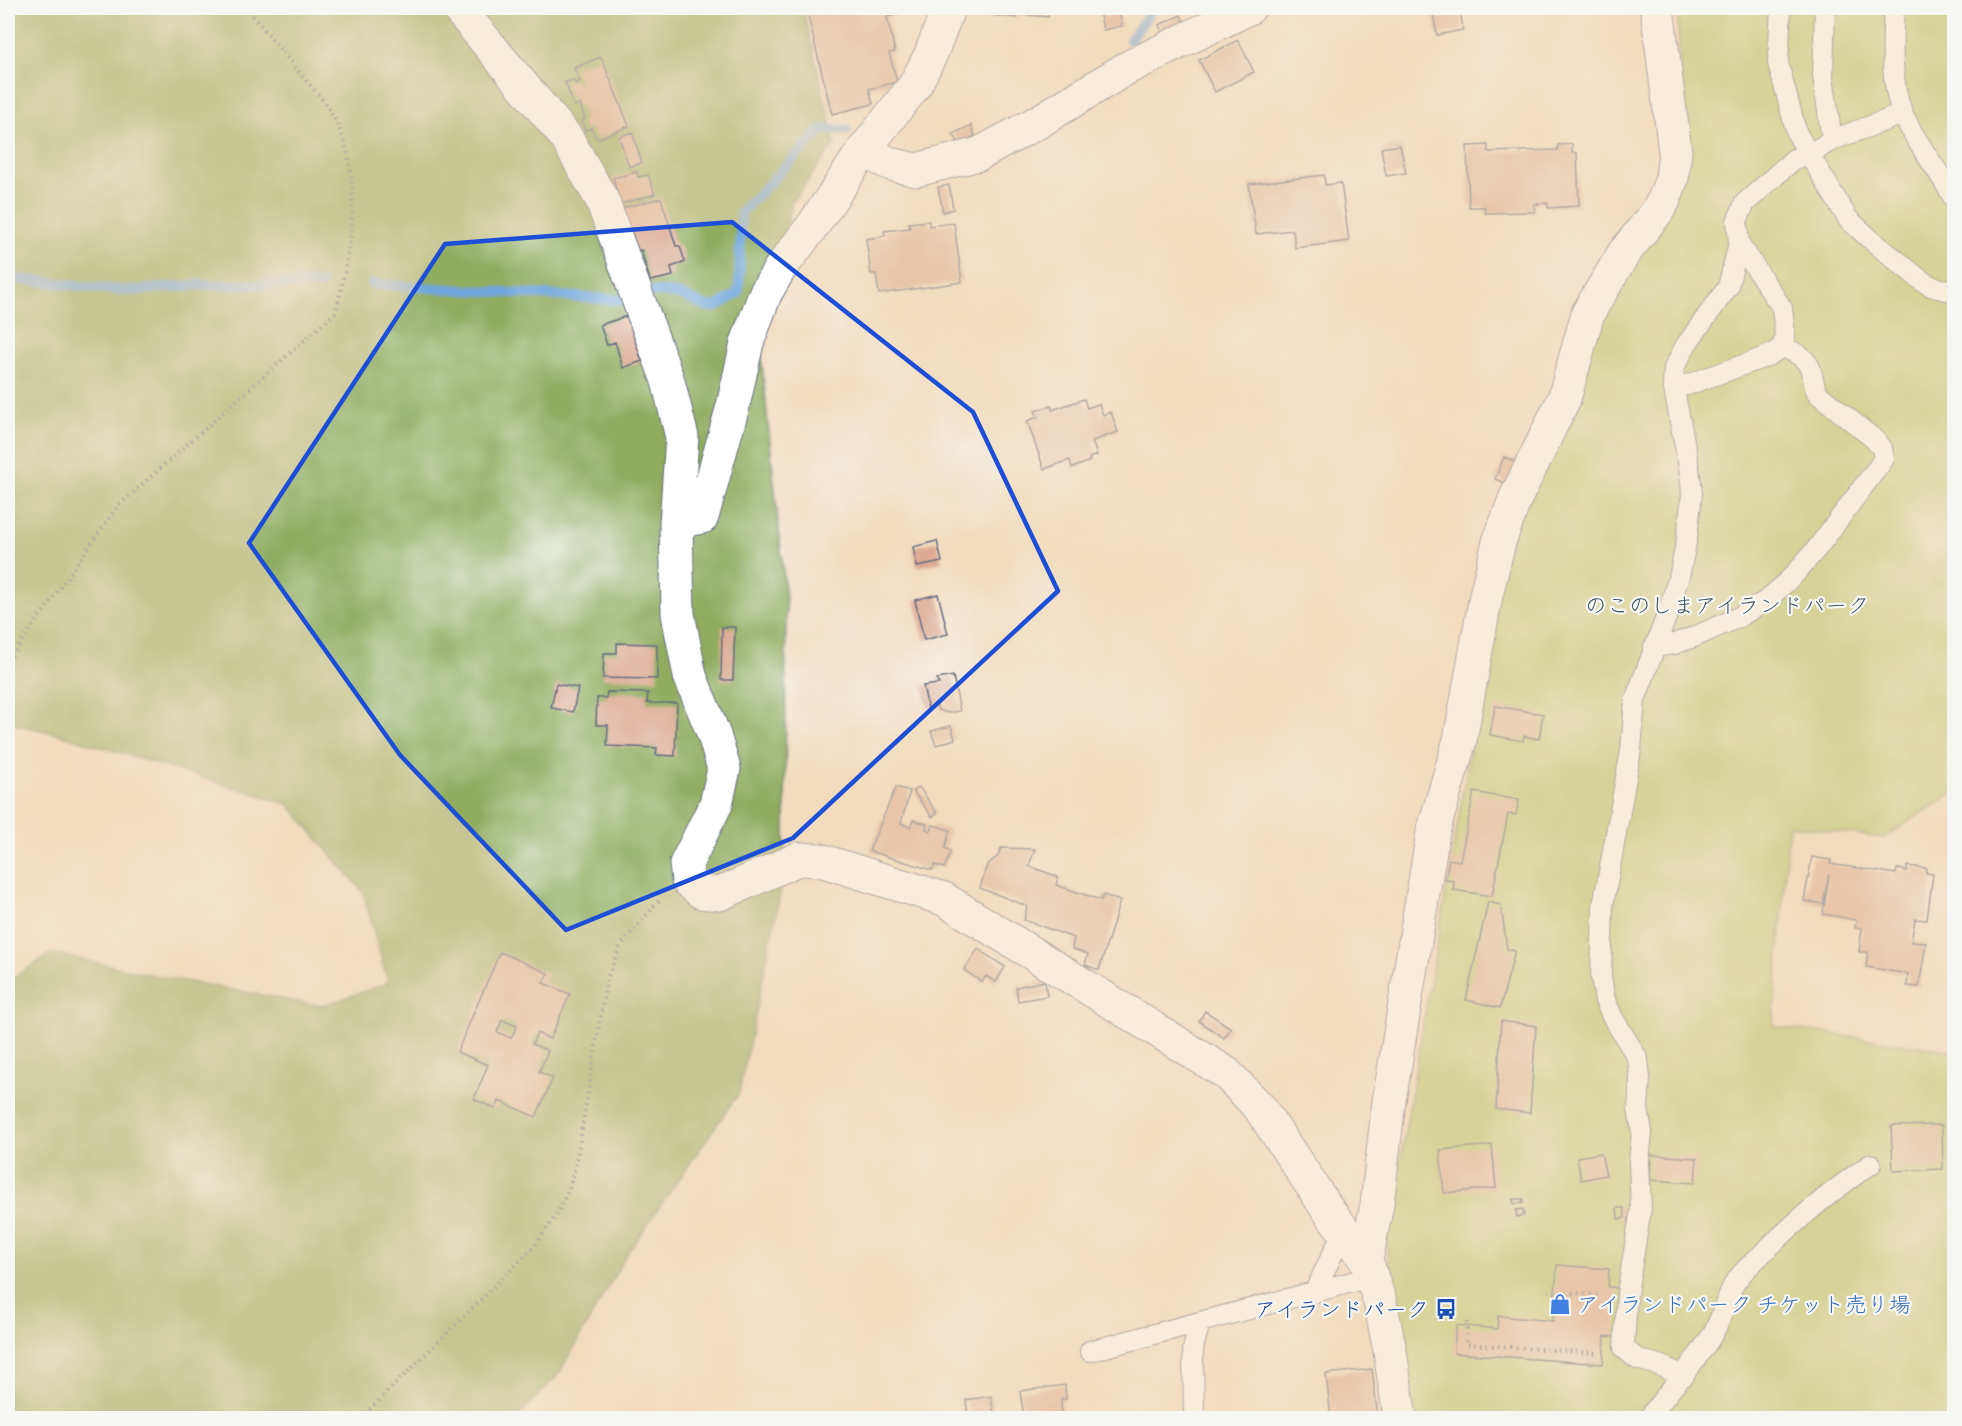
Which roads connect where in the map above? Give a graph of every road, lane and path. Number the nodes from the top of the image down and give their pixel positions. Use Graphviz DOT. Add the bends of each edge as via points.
graph roads {
  1 [pos="246,8"];
  2 [pos="458,8"];
  3 [pos="947,8"];
  4 [pos="1249,8"];
  5 [pos="1657,8"];
  6 [pos="1781,8"];
  7 [pos="1826,8"];
  8 [pos="1893,8"];
  9 [pos="1903,114"];
  10 [pos="1832,140"];
  11 [pos="863,151"];
  12 [pos="1810,154"];
  13 [pos="1954,198"];
  14 [pos="1739,243"];
  15 [pos="1954,288"];
  16 [pos="1783,346"];
  17 [pos="1673,384"];
  18 [pos="676,523"];
  19 [pos="1654,647"];
  20 [pos="8,661"];
  21 [pos="686,864"];
  22 [pos="1871,1164"];
  23 [pos="1344,1230"];
  24 [pos="1369,1268"];
  25 [pos="1548,1291"];
  26 [pos="1314,1293"];
  27 [pos="1627,1297"];
  28 [pos="1200,1322"];
  29 [pos="1467,1322"];
  30 [pos="1624,1348"];
  31 [pos="1090,1351"];
  32 [pos="1684,1376"];
  33 [pos="361,1419"];
  34 [pos="1194,1419"];
  35 [pos="1400,1419"];
  36 [pos="1649,1419"];
  1 -- 20 [label="path" via="325,103 342,133 352,176 353,223 336,312 117,507"];
  2 -- 18 [label="street" via="566,137 602,200 668,381 682,437"];
  3 -- 11 [label="street" via="915,85"];
  4 -- 11 [label="street" via="1127,68 979,154 916,170"];
  5 -- 24 [label="street" via="1675,151 1672,178 1656,213 1624,253 1588,314 1564,399 1515,499 1499,542 1460,740 1433,832 1389,1101"];
  6 -- 12 [label="lane" via="1778,63 1797,134"];
  7 -- 10 [label="lane" via="1823,76"];
  8 -- 9 [label="lane" via="1896,86"];
  9 -- 10 [label="lane"];
  9 -- 13 [label="lane"];
  10 -- 12 [label="lane"];
  11 -- 18 [label="street" via="765,294 747,343 702,517"];
  12 -- 14 [label="lane" via="1794,159 1745,202 1737,221"];
  12 -- 15 [label="lane" via="1848,219 1870,240 1933,287"];
  14 -- 16 [label="lane" via="1782,308"];
  14 -- 17 [label="lane" via="1728,287 1686,345 1674,368"];
  16 -- 17 [label="lane" via="1768,356 1687,385"];
  16 -- 19 [label="lane" via="1809,364 1818,394 1874,439 1882,448 1884,459 1818,547 1767,600 1694,637"];
  17 -- 19 [label="lane" via="1692,493 1680,573"];
  18 -- 21 [label="street" via="678,614 690,676 724,769 716,804"];
  19 -- 27 [label="lane" via="1635,700 1631,750 1603,906 1601,977 1605,1000 1638,1059 1640,1078 1641,1209"];
  21 -- 23 [label="street" via="688,881 701,892 720,894 798,859 820,860 944,899 1226,1073 1260,1108"];
  21 -- 33 [label="path" via="621,945 607,978 577,1158 557,1214 533,1248"];
  22 -- 32 [label="lane" via="1806,1212 1734,1284 1714,1332"];
  23 -- 24 [label="street"];
  23 -- 26 [label="lane"];
  24 -- 26 [label="lane"];
  24 -- 35 [label="street" via="1380,1302"];
  25 -- 27 [label="path"];
  26 -- 28 [label="lane"];
  27 -- 30 [label="lane"];
  28 -- 31 [label="lane"];
  28 -- 34 [label="lane" via="1193,1349"];
  29 -- 30 [label="path" via="1466,1344 1609,1354"];
  30 -- 32 [label="lane" via="1637,1359"];
  32 -- 36 [label="lane"];
}
